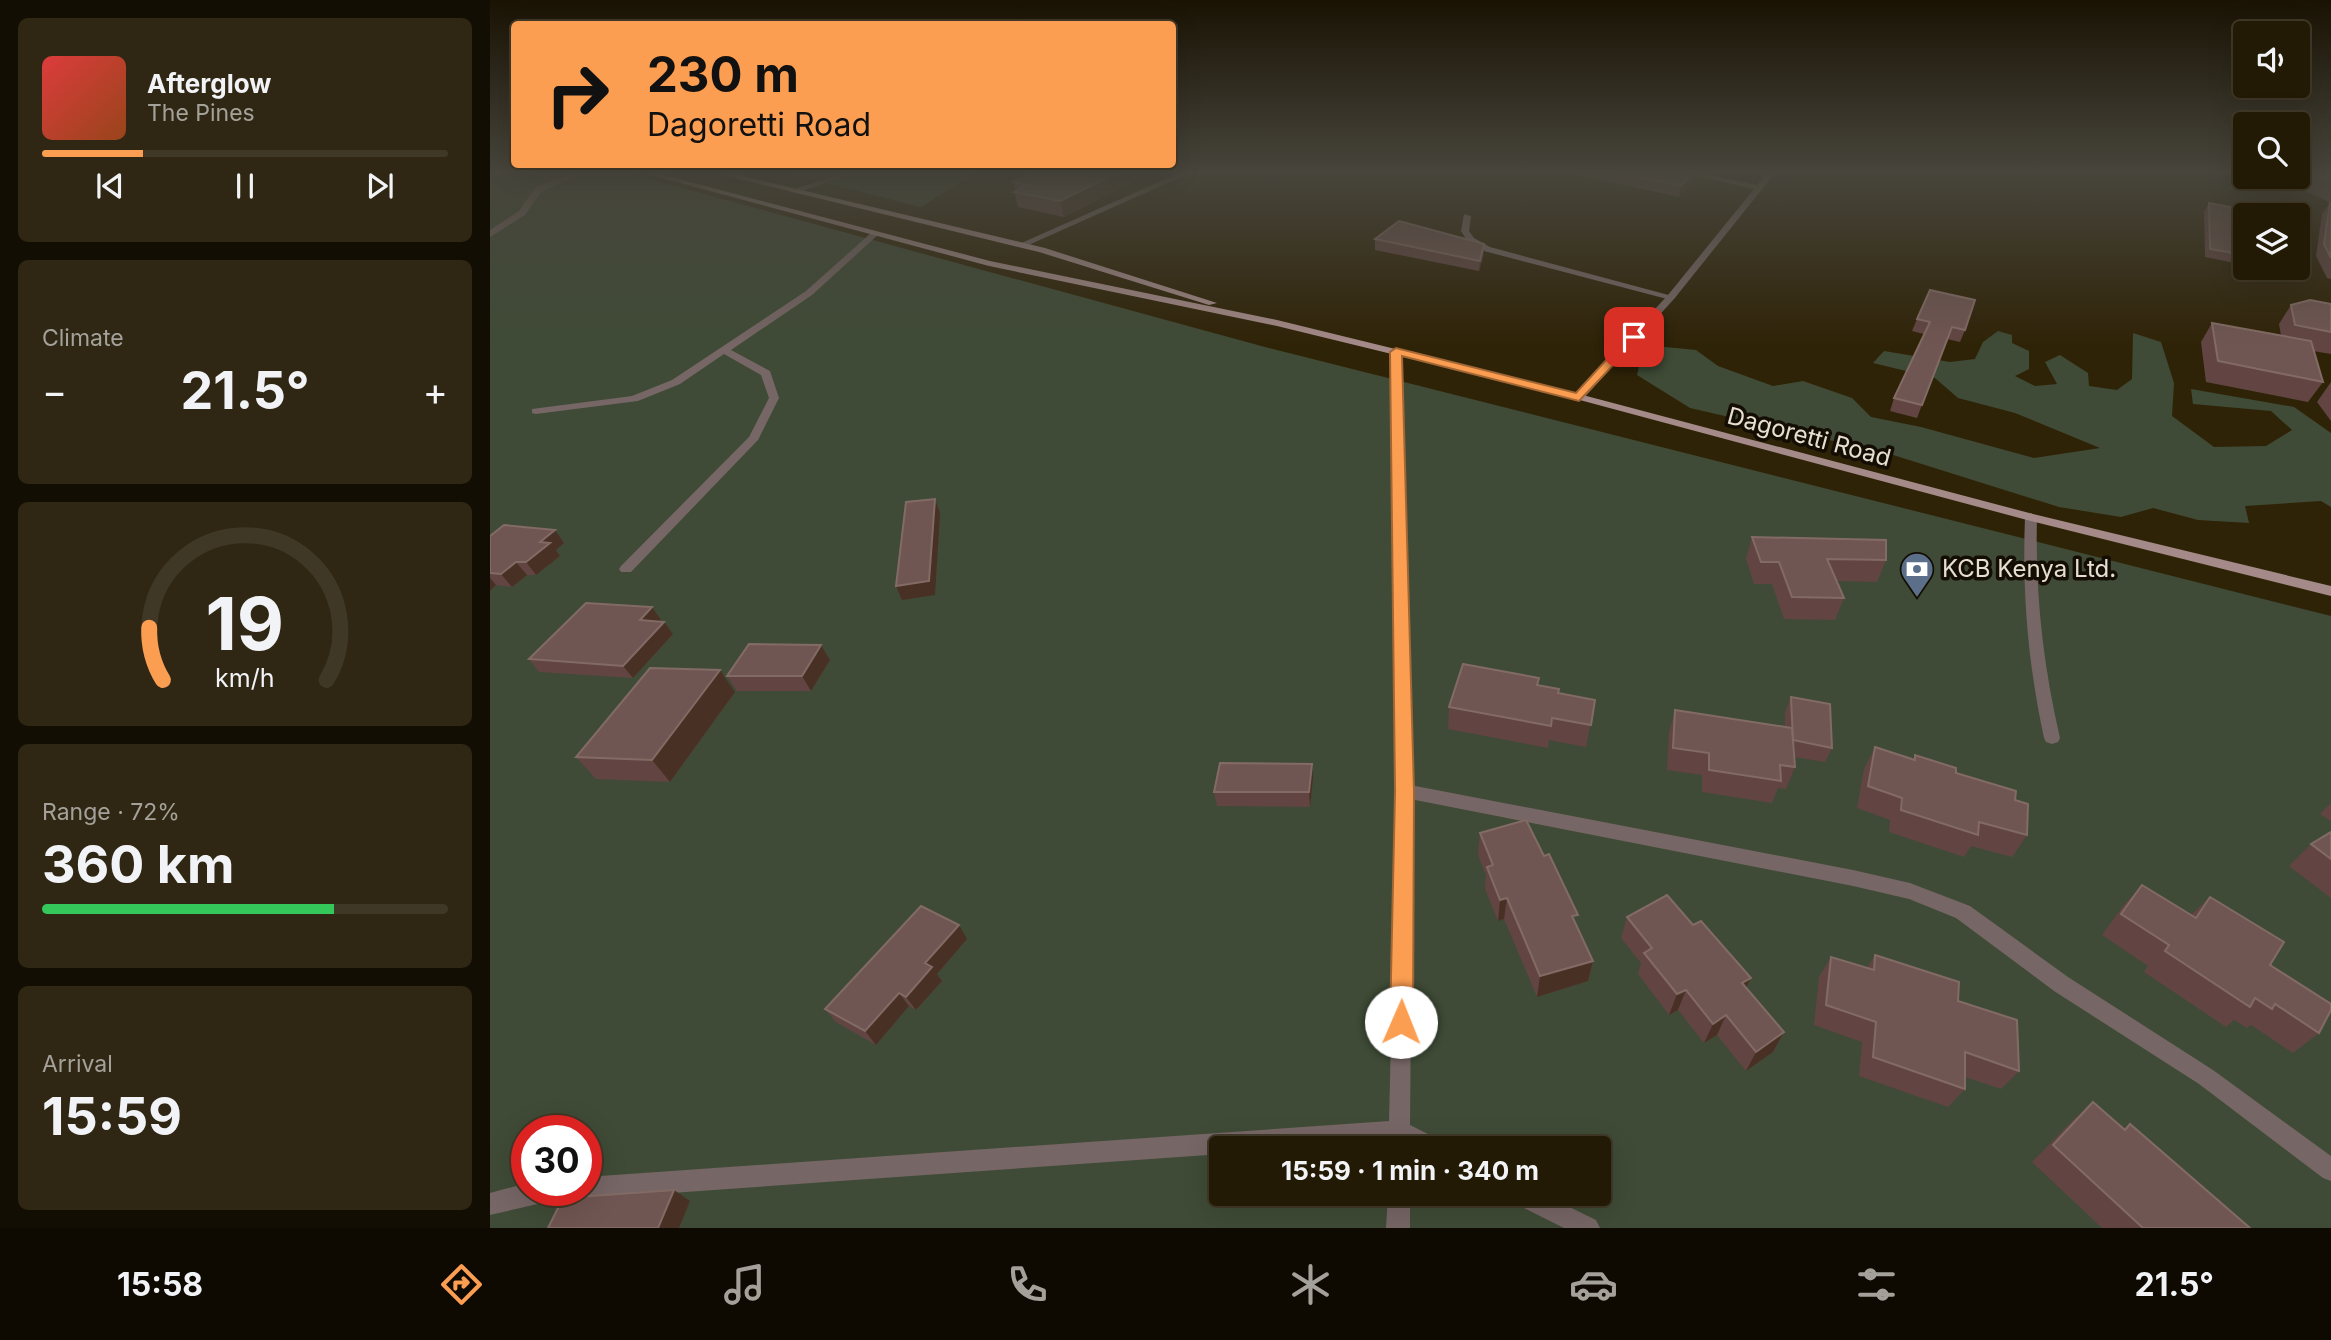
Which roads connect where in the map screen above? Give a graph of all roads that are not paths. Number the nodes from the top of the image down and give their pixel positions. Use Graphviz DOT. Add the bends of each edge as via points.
graph roads {
  1 [pos="861,230"];
  2 [pos="957,230"];
  3 [pos="1057,230"];
  4 [pos="1465,230"];
  5 [pos="1725,230"];
  6 [pos="875,234"];
  7 [pos="1022,246"];
  8 [pos="989,263"];
  9 [pos="1671,296"];
  10 [pos="1277,323"];
  11 [pos="725,351"];
  12 [pos="1396,352"];
  13 [pos="1579,397"];
  14 [pos="536,411"];
  15 [pos="2031,517"];
  16 [pos="626,569"];
  17 [pos="2331,591"];
  18 [pos="2052,738"];
  19 [pos="1405,791"];
  20 [pos="1400,1136"];
  21 [pos="1209,1151"];
  22 [pos="2331,1171"];
  23 [pos="602,1187"];
  24 [pos="511,1199"];
  25 [pos="490,1205"];
  26 [pos="1399,1206"];
  27 [pos="1544,1206"];
  28 [pos="1398,1228"];
  29 [pos="1588,1228"];
  1 -- 6 [label="main road, Dagoretti Road"];
  2 -- 7 [label="main road, Dagoretti Road"];
  3 -- 7 [label="street"];
  4 -- 9 [label="street" via="1471,240 1488,249"];
  5 -- 9 [label="street"];
  6 -- 8 [label="main road, Dagoretti Road"];
  6 -- 11 [label="street" via="809,293"];
  7 -- 8 [label="main road" via="1022,258"];
  7 -- 10 [label="main road, Dagoretti Road"];
  8 -- 10 [label="main road, Dagoretti Road"];
  9 -- 13 [label="street"];
  10 -- 12 [label="main road, Dagoretti Road"];
  11 -- 14 [label="street" via="659,391 634,399"];
  11 -- 16 [label="street" via="766,373 774,398 754,438"];
  12 -- 13 [label="main road, Dagoretti Road"];
  12 -- 19 [label="street"];
  13 -- 15 [label="main road, Dagoretti Road"];
  15 -- 17 [label="main road, Dagoretti Road"];
  15 -- 18 [label="street" via="2028,579 2032,630"];
  19 -- 20 [label="street"];
  19 -- 22 [label="street" via="1853,878 1910,891 1963,912 2062,984 2206,1077"];
  21 -- 23 [label="street"];
  24 -- 25 [label="street"];
  26 -- 28 [label="street"];
  27 -- 29 [label="street"];
}
